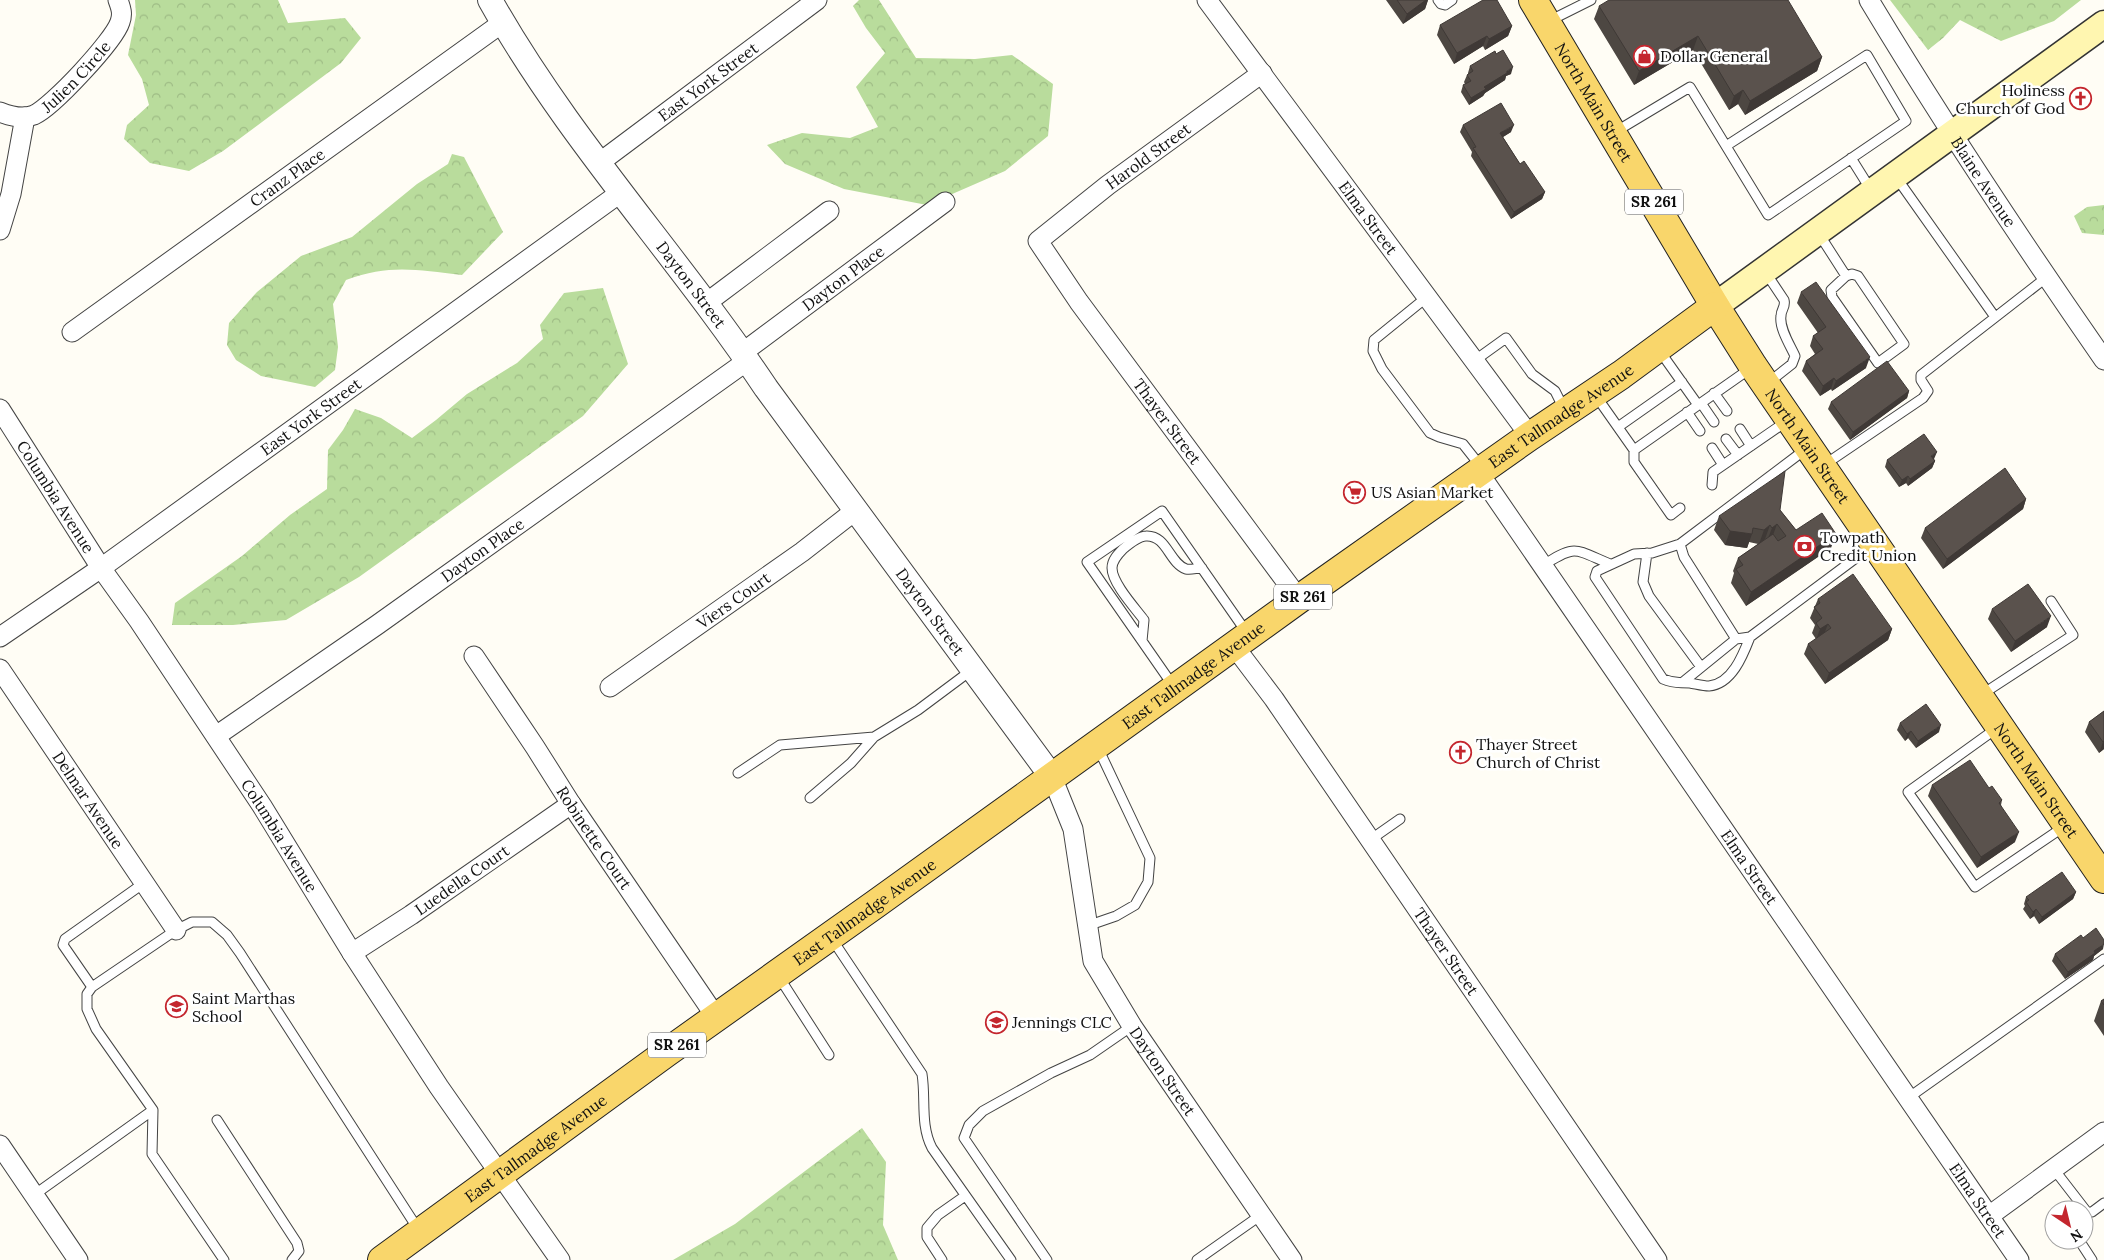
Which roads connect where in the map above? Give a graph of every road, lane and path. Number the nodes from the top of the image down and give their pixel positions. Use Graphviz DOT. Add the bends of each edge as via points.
graph roads {
  1 [pos="118,0"];
  2 [pos="490,0"];
  3 [pos="816,0"];
  4 [pos="1208,0"];
  5 [pos="1438,0"];
  6 [pos="1452,0"];
  7 [pos="1591,0"];
  8 [pos="1869,0"];
  9 [pos="1540,11"];
  10 [pos="502,23"];
  11 [pos="2104,24"];
  12 [pos="1262,74"];
  13 [pos="0,112"];
  14 [pos="25,117"];
  15 [pos="1613,133"];
  16 [pos="1951,134"];
  17 [pos="1726,146"];
  18 [pos="1851,158"];
  19 [pos="599,163"];
  20 [pos="1895,175"];
  21 [pos="1872,192"];
  22 [pos="620,194"];
  23 [pos="945,202"];
  24 [pos="829,212"];
  25 [pos="0,230"];
  26 [pos="1818,231"];
  27 [pos="1038,242"];
  28 [pos="1764,270"];
  29 [pos="1846,276"];
  30 [pos="2047,277"];
  31 [pos="1427,297"];
  32 [pos="705,304"];
  33 [pos="1715,306"];
  34 [pos="1995,317"];
  35 [pos="72,332"];
  36 [pos="1658,348"];
  37 [pos="745,357"];
  38 [pos="2104,360"];
  39 [pos="1474,361"];
  40 [pos="1760,376"];
  41 [pos="1682,382"];
  42 [pos="1594,393"];
  43 [pos="1714,393"];
  44 [pos="1700,404"];
  45 [pos="0,409"];
  46 [pos="1727,411"];
  47 [pos="1566,412"];
  48 [pos="1687,412"];
  49 [pos="1789,420"];
  50 [pos="1714,422"];
  51 [pos="1618,427"];
  52 [pos="1740,429"];
  53 [pos="1700,431"];
  54 [pos="1530,436"];
  55 [pos="1726,438"];
  56 [pos="1751,446"];
  57 [pos="1712,448"];
  58 [pos="1634,450"];
  59 [pos="1738,455"];
  60 [pos="1815,457"];
  61 [pos="1724,465"];
  62 [pos="1481,471"];
  63 [pos="1712,485"];
  64 [pos="1680,508"];
  65 [pos="856,510"];
  66 [pos="1680,544"];
  67 [pos="1874,544"];
  68 [pos="1647,553"];
  69 [pos="1610,564"];
  70 [pos="1542,566"];
  71 [pos="101,568"];
  72 [pos="1202,568"];
  73 [pos="1299,599"];
  74 [pos="2051,601"];
  75 [pos="0,637"];
  76 [pos="1750,637"];
  77 [pos="1736,639"];
  78 [pos="1242,640"];
  79 [pos="1142,641"];
  80 [pos="474,656"];
  81 [pos="1701,667"];
  82 [pos="973,669"];
  83 [pos="0,670"];
  84 [pos="1683,682"];
  85 [pos="610,688"];
  86 [pos="1175,689"];
  87 [pos="1979,696"];
  88 [pos="1999,727"];
  89 [pos="216,736"];
  90 [pos="874,736"];
  91 [pos="1096,746"];
  92 [pos="738,773"];
  93 [pos="1052,776"];
  94 [pos="810,798"];
  95 [pos="571,804"];
  96 [pos="1400,819"];
  97 [pos="2067,824"];
  98 [pos="1370,840"];
  99 [pos="2104,878"];
  100 [pos="144,883"];
  101 [pos="1087,926"];
  102 [pos="176,930"];
  103 [pos="831,936"];
  104 [pos="352,953"];
  105 [pos="2104,958"];
  106 [pos="777,974"];
  107 [pos="92,988"];
  108 [pos="716,1017"];
  109 [pos="1132,1026"];
  110 [pos="829,1054"];
  111 [pos="1908,1098"];
  112 [pos="153,1110"];
  113 [pos="217,1120"];
  114 [pos="2102,1138"];
  115 [pos="0,1145"];
  116 [pos="2053,1168"];
  117 [pos="499,1173"];
  118 [pos="34,1195"];
  119 [pos="966,1197"];
  120 [pos="2074,1200"];
  121 [pos="1261,1215"];
  122 [pos="1989,1216"];
  123 [pos="420,1232"];
  124 [pos="1288,1259"];
  125 [pos="78,1260"];
  126 [pos="224,1260"];
  127 [pos="292,1260"];
  128 [pos="382,1260"];
  129 [pos="560,1260"];
  130 [pos="942,1260"];
  131 [pos="1011,1260"];
  132 [pos="1047,1260"];
  133 [pos="1197,1260"];
  134 [pos="1657,1260"];
  135 [pos="2019,1260"];
  1 -- 14 [label="street, Julien Circle" via="122,12 117,29 56,99"];
  2 -- 10 [label="street, Dayton Street"];
  3 -- 19 [label="street, East York Street"];
  4 -- 12 [label="street, Elma Street"];
  5 -- 6 [label="lane" via="1445,5"];
  7 -- 9 [label="lane"];
  8 -- 16 [label="street, Blaine Avenue"];
  9 -- 15 [label="main road, North Main Street / SR 261"];
  10 -- 19 [label="street, Dayton Street"];
  10 -- 35 [label="street, Cranz Place"];
  11 -- 16 [label="main road, East Tallmadge Avenue"];
  12 -- 27 [label="street, Harold Street" via="1108,185"];
  12 -- 31 [label="street, Elma Street"];
  13 -- 14 [label="street, Julien Circle"];
  14 -- 25 [label="street" via="11,194"];
  15 -- 17 [label="lane" via="1690,87"];
  15 -- 33 [label="main road, North Main Street / SR 261"];
  16 -- 20 [label="main road, East Tallmadge Avenue"];
  16 -- 30 [label="street, Blaine Avenue"];
  17 -- 18 [label="lane" via="1768,215"];
  17 -- 18 [label="lane" via="1867,55 1906,121"];
  18 -- 21 [label="lane"];
  19 -- 22 [label="street, Dayton Street"];
  20 -- 21 [label="main road, East Tallmadge Avenue"];
  20 -- 34 [label="lane"];
  21 -- 26 [label="main road, East Tallmadge Avenue"];
  22 -- 32 [label="street, Dayton Street"];
  22 -- 71 [label="street, East York Street"];
  23 -- 37 [label="street, Dayton Place"];
  24 -- 32 [label="street"];
  26 -- 28 [label="main road, East Tallmadge Avenue"];
  26 -- 29 [label="lane"];
  27 -- 73 [label="street, Thayer Street"];
  28 -- 33 [label="main road, East Tallmadge Avenue"];
  28 -- 40 [label="lane" via="1784,300 1782,324 1795,356 1792,364"];
  29 -- 29 [label="lane" via="1858,276 1904,344 1878,363 1832,297 1831,290"];
  30 -- 34 [label="lane"];
  30 -- 38 [label="street, Blaine Avenue"];
  31 -- 39 [label="street, Elma Street"];
  31 -- 62 [label="lane" via="1374,340 1373,351 1382,369 1430,433 1463,444"];
  32 -- 37 [label="street, Dayton Street"];
  33 -- 36 [label="main road, East Tallmadge Avenue / SR 261"];
  33 -- 40 [label="main road, North Main Street"];
  34 -- 60 [label="lane" via="1921,374 1928,391 1923,398"];
  36 -- 41 [label="lane"];
  36 -- 42 [label="main road, East Tallmadge Avenue / SR 261"];
  37 -- 65 [label="street, Dayton Street"];
  37 -- 89 [label="street, Dayton Place" via="377,625"];
  39 -- 47 [label="lane" via="1506,338 1532,374 1555,391"];
  39 -- 54 [label="street, Elma Street"];
  40 -- 43 [label="lane"];
  40 -- 49 [label="main road, North Main Street"];
  41 -- 44 [label="lane"];
  41 -- 51 [label="lane"];
  42 -- 47 [label="main road, East Tallmadge Avenue / SR 261"];
  42 -- 51 [label="lane"];
  43 -- 44 [label="lane"];
  43 -- 46 [label="lane"];
  44 -- 48 [label="lane"];
  44 -- 50 [label="lane"];
  45 -- 71 [label="street, Columbia Avenue"];
  47 -- 54 [label="main road, East Tallmadge Avenue / SR 261"];
  48 -- 53 [label="lane"];
  48 -- 58 [label="lane"];
  49 -- 56 [label="lane"];
  49 -- 60 [label="main road, North Main Street"];
  51 -- 58 [label="lane"];
  52 -- 56 [label="lane"];
  54 -- 62 [label="main road, East Tallmadge Avenue / SR 261"];
  55 -- 59 [label="lane"];
  56 -- 59 [label="lane"];
  57 -- 61 [label="lane"];
  58 -- 64 [label="lane" via="1634,462 1671,515"];
  59 -- 61 [label="lane"];
  60 -- 66 [label="lane"];
  60 -- 67 [label="main road, North Main Street"];
  61 -- 63 [label="lane" via="1714,472"];
  62 -- 70 [label="street, Elma Street"];
  62 -- 73 [label="main road, East Tallmadge Avenue / SR 261"];
  65 -- 82 [label="street, Dayton Street"];
  65 -- 85 [label="street, Viers Court"];
  66 -- 68 [label="lane"];
  66 -- 77 [label="lane" via="1684,557"];
  67 -- 76 [label="lane"];
  67 -- 87 [label="main road, North Main Street"];
  68 -- 69 [label="lane" via="1634,554"];
  68 -- 81 [label="lane" via="1644,582 1649,596"];
  69 -- 70 [label="lane" via="1569,550"];
  69 -- 84 [label="lane" via="1597,571 1595,577 1663,679 1676,684"];
  70 -- 111 [label="street, Elma Street"];
  71 -- 75 [label="street, East York Street"];
  71 -- 89 [label="street, Columbia Avenue"];
  72 -- 78 [label="lane"];
  72 -- 79 [label="lane" via="1187,569 1177,564 1166,547 1156,538 1145,535 1115,557 1112,568 1116,581 1144,620"];
  72 -- 79 [label="lane" via="1162,511 1087,562"];
  73 -- 78 [label="main road, East Tallmadge Avenue / SR 261"];
  74 -- 87 [label="lane" via="2073,635"];
  76 -- 77 [label="lane"];
  76 -- 84 [label="lane" via="1736,667 1726,679 1710,686"];
  77 -- 81 [label="lane"];
  78 -- 86 [label="main road, East Tallmadge Avenue / SR 261"];
  78 -- 98 [label="street, Thayer Street" via="1274,699"];
  79 -- 86 [label="lane"];
  80 -- 95 [label="street, Robinette Court"];
  81 -- 84 [label="lane"];
  82 -- 90 [label="lane" via="918,710"];
  82 -- 93 [label="street, Dayton Street"];
  83 -- 100 [label="street, Delmar Avenue"];
  86 -- 91 [label="main road, East Tallmadge Avenue / SR 261"];
  87 -- 88 [label="main road, North Main Street"];
  88 -- 97 [label="main road, North Main Street"];
  88 -- 97 [label="lane" via="1908,792 1975,887"];
  89 -- 104 [label="street, Columbia Avenue"];
  90 -- 92 [label="lane" via="780,745"];
  90 -- 94 [label="lane" via="851,763"];
  91 -- 93 [label="main road, East Tallmadge Avenue / SR 261"];
  91 -- 101 [label="lane" via="1150,858 1148,882 1135,905"];
  93 -- 101 [label="street, Dayton Street" via="1073,829"];
  93 -- 103 [label="main road, East Tallmadge Avenue / SR 261"];
  95 -- 104 [label="street, Luedella Court"];
  95 -- 108 [label="street, Robinette Court"];
  96 -- 98 [label="lane"];
  97 -- 99 [label="main road, North Main Street"];
  98 -- 134 [label="street, Thayer Street"];
  100 -- 102 [label="street, Delmar Avenue"];
  100 -- 107 [label="lane" via="65,939 63,944"];
  101 -- 109 [label="street, Dayton Street" via="1093,961"];
  102 -- 107 [label="lane"];
  102 -- 123 [label="lane" via="192,922 212,922 227,935"];
  103 -- 106 [label="main road, East Tallmadge Avenue / SR 261"];
  103 -- 119 [label="lane" via="922,1074 927,1138"];
  104 -- 117 [label="street, Columbia Avenue" via="438,1087"];
  105 -- 111 [label="lane"];
  106 -- 108 [label="main road, East Tallmadge Avenue / SR 261"];
  106 -- 110 [label="lane"];
  107 -- 112 [label="lane" via="87,994 87,1010 96,1029"];
  108 -- 117 [label="main road, East Tallmadge Avenue / SR 261"];
  109 -- 121 [label="street, Dayton Street"];
  109 -- 132 [label="lane" via="1090,1055 983,1111 969,1125 964,1138"];
  111 -- 122 [label="street, Elma Street"];
  112 -- 118 [label="lane"];
  112 -- 126 [label="lane" via="152,1154"];
  113 -- 127 [label="lane" via="297,1243 299,1251"];
  114 -- 116 [label="street"];
  115 -- 118 [label="street"];
  116 -- 120 [label="lane"];
  116 -- 122 [label="street"];
  117 -- 123 [label="main road, East Tallmadge Avenue / SR 261"];
  117 -- 129 [label="street, Columbia Avenue"];
  118 -- 125 [label="street"];
  119 -- 130 [label="lane" via="938,1215 927,1228 927,1237"];
  119 -- 131 [label="lane"];
  121 -- 124 [label="street, Dayton Street"];
  121 -- 133 [label="lane"];
  122 -- 135 [label="street, Elma Street"];
  123 -- 128 [label="main road, East Tallmadge Avenue / SR 261"];
}
